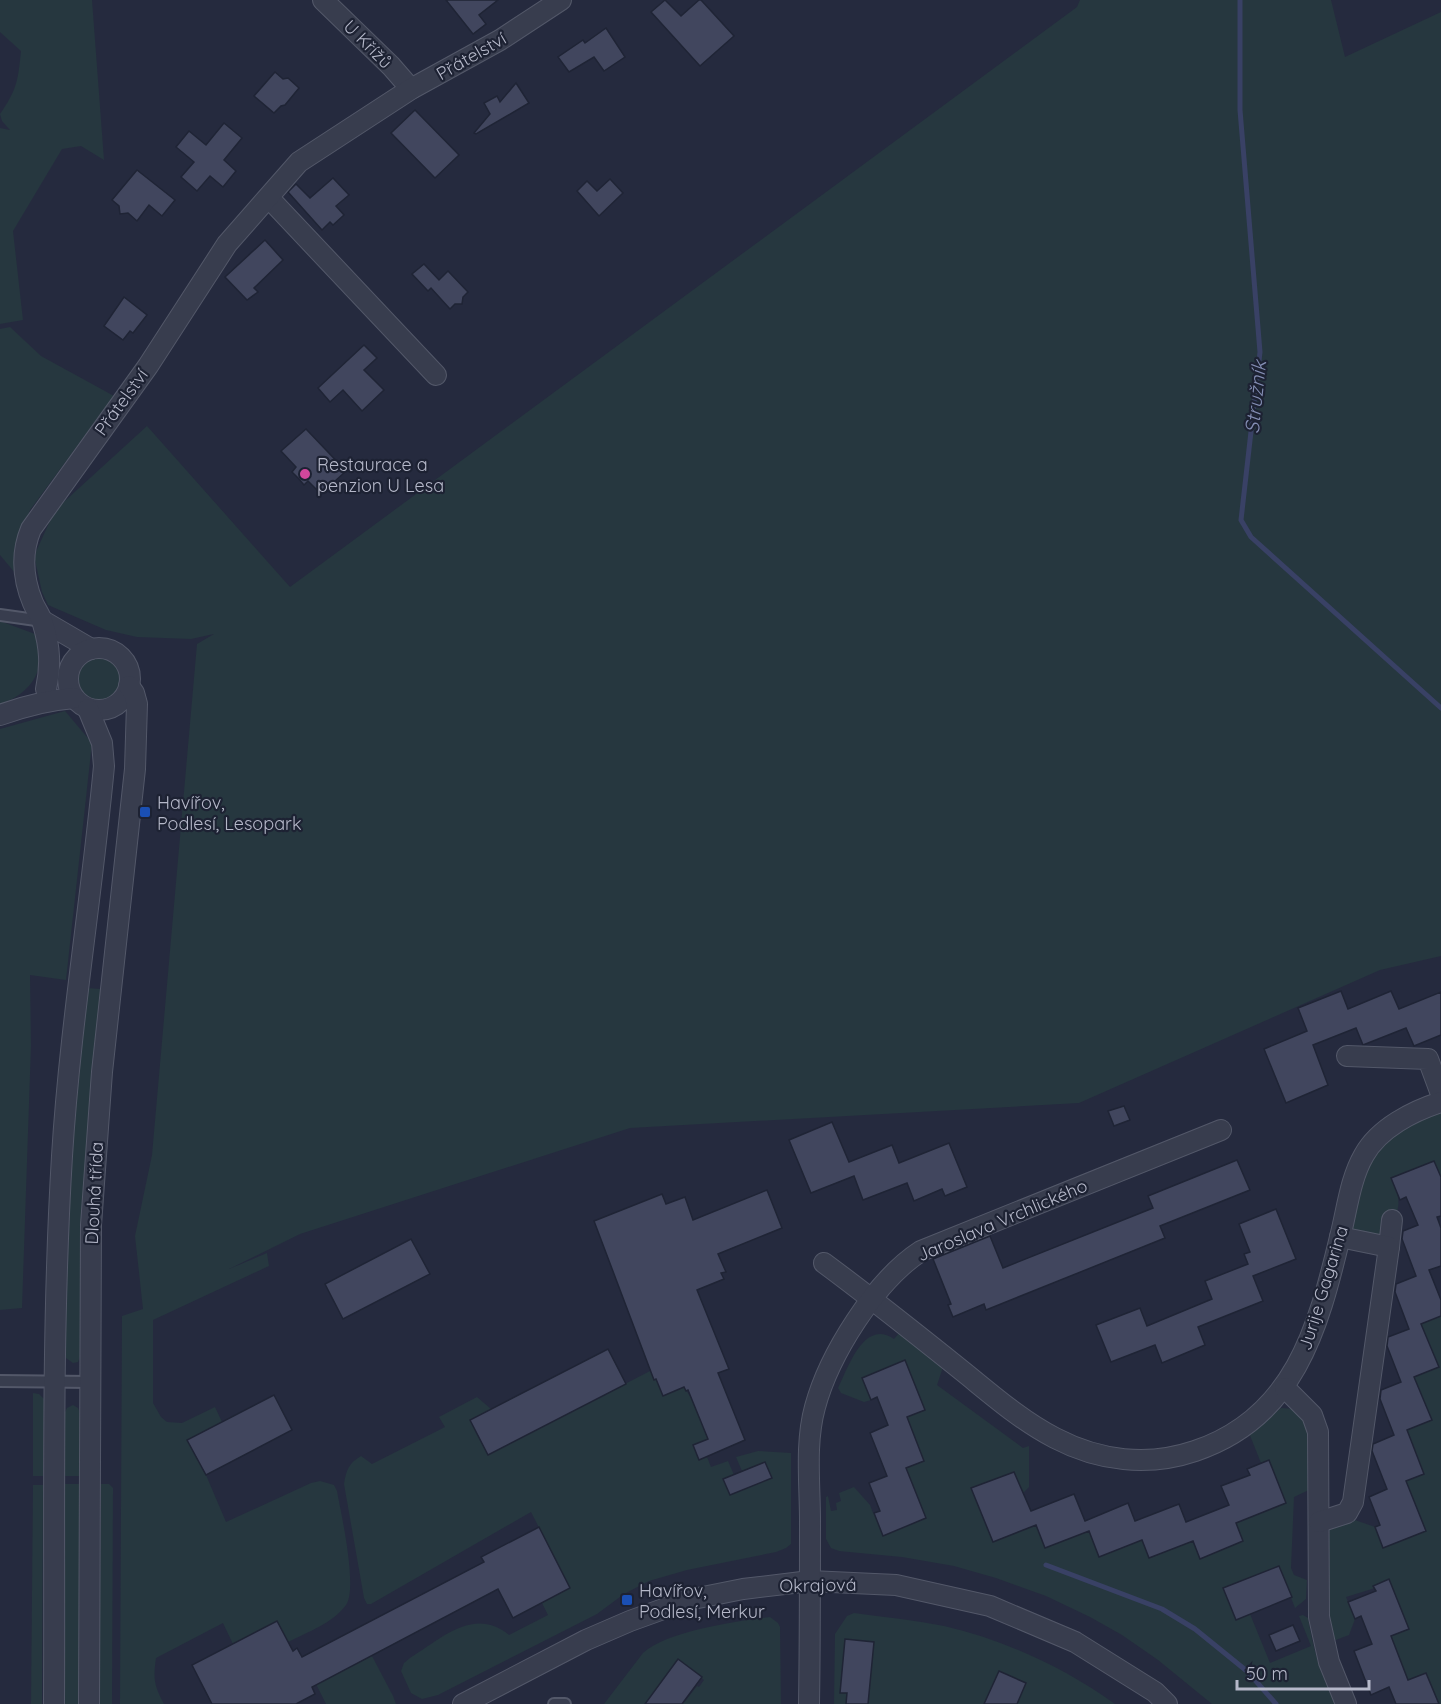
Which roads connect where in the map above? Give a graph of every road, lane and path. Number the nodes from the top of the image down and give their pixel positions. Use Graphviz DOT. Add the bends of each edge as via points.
graph roads {
  1 [pos="323,0"];
  2 [pos="561,0"];
  3 [pos="411,89"];
  4 [pos="268,198"];
  5 [pos="436,375"];
  6 [pos="0,615"];
  7 [pos="43,621"];
  8 [pos="48,645"];
  9 [pos="91,649"];
  10 [pos="68,674"];
  11 [pos="129,686"];
  12 [pos="39,696"];
  13 [pos="81,704"];
  14 [pos="0,715"];
  15 [pos="1347,1056"];
  16 [pos="1435,1057"];
  17 [pos="1441,1094"];
  18 [pos="1441,1102"];
  19 [pos="1221,1130"];
  20 [pos="1392,1220"];
  21 [pos="1340,1237"];
  22 [pos="1389,1248"];
  23 [pos="824,1263"];
  24 [pos="872,1299"];
  25 [pos="0,1381"];
  26 [pos="56,1382"];
  27 [pos="90,1382"];
  28 [pos="1285,1388"];
  29 [pos="1319,1522"];
  30 [pos="810,1581"];
  31 [pos="54,1704"];
  32 [pos="89,1704"];
  33 [pos="463,1704"];
  34 [pos="554,1704"];
  35 [pos="565,1704"];
  36 [pos="809,1704"];
  37 [pos="1167,1704"];
  38 [pos="1346,1704"];
  1 -- 3 [label="street, U Křížů"];
  2 -- 3 [label="street, Přátelství" via="500,40"];
  3 -- 4 [label="street, Přátelství" via="300,162"];
  4 -- 5 [label="street"];
  4 -- 7 [label="street, Přátelství" via="227,244 148,366 31,529 25,573 33,604"];
  6 -- 7 [label="lane"];
  7 -- 8 [label="street, Přátelství"];
  7 -- 9 [label="street"];
  8 -- 10 [label="street, Přátelství"];
  8 -- 12 [label="street, Přátelství" via="50,664"];
  9 -- 10 [label="street" via="79,655"];
  9 -- 11 [label="street" via="105,649 120,657 127,665"];
  10 -- 12 [label="street"];
  10 -- 13 [label="street, Přátelství" via="70,691"];
  11 -- 13 [label="street" via="125,696 109,709 98,711"];
  11 -- 27 [label="street, Dlouhá třída" via="136,698 137,729 95,1150"];
  12 -- 13 [label="street"];
  12 -- 14 [label="street"];
  13 -- 26 [label="street, Dlouhá třída" via="102,743 104,766 66,1112"];
  15 -- 16 [label="street"];
  16 -- 17 [label="street"];
  18 -- 21 [label="street, Jurije Gagarina" via="1407,1116 1369,1148 1356,1173"];
  19 -- 24 [label="street, Jaroslava Vrchlického" via="921,1251 901,1266"];
  20 -- 22 [label="street"];
  21 -- 22 [label="street"];
  21 -- 28 [label="street, Jurije Gagarina" via="1310,1339"];
  22 -- 29 [label="street" via="1353,1502 1347,1513"];
  23 -- 24 [label="street, Jurije Gagarina"];
  24 -- 28 [label="street, Jurije Gagarina" via="1018,1415 1056,1439 1100,1456 1162,1460 1204,1448 1233,1435"];
  24 -- 30 [label="street, Jaroslava Vrchlického" via="832,1363 814,1409 809,1460"];
  25 -- 26 [label="lane"];
  26 -- 27 [label="lane"];
  26 -- 31 [label="street, Dlouhá třída"];
  27 -- 32 [label="street, Dlouhá třída"];
  28 -- 29 [label="street" via="1312,1415 1318,1432"];
  29 -- 38 [label="street" via="1320,1630"];
  30 -- 33 [label="street, Okrajová" via="743,1589 678,1604 630,1621"];
  30 -- 36 [label="street, Jaroslava Vrchlického"];
  30 -- 37 [label="street, Okrajová" via="896,1585 990,1606 1075,1642 1155,1692"];
  34 -- 35 [label="lane"];
}
